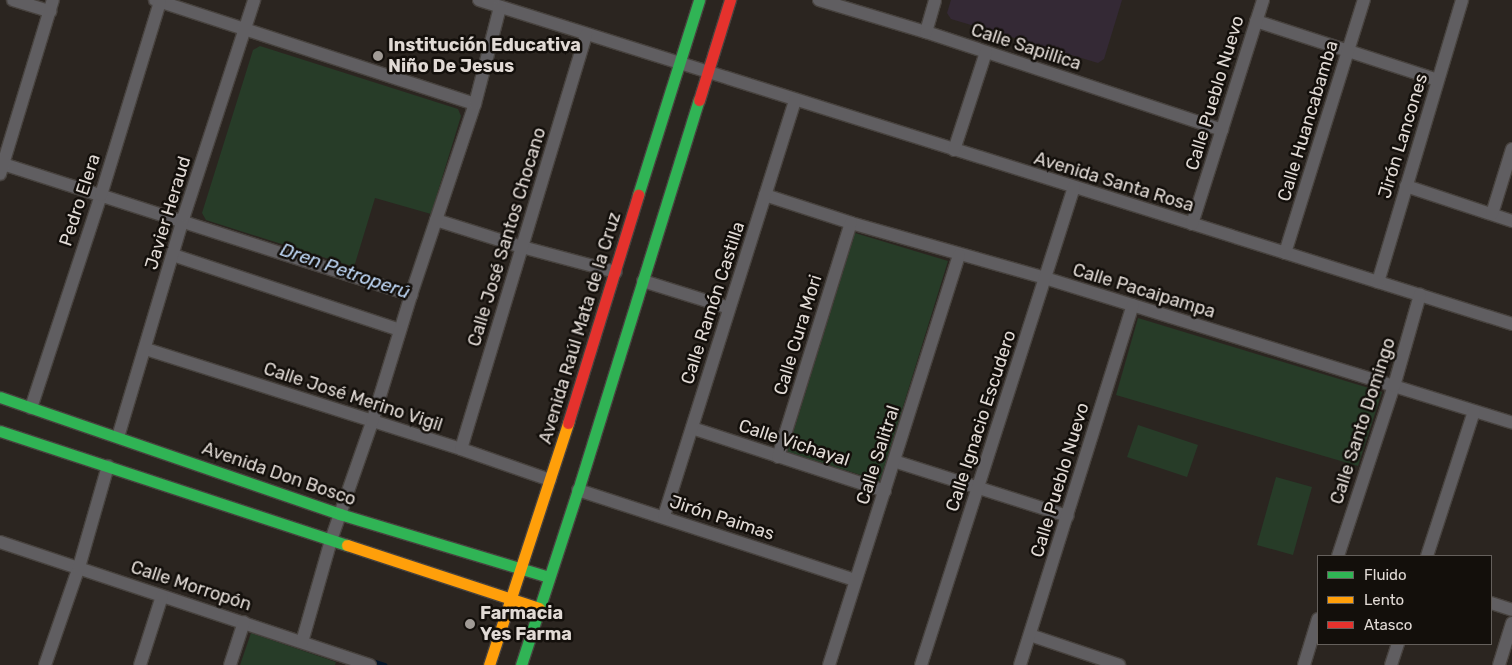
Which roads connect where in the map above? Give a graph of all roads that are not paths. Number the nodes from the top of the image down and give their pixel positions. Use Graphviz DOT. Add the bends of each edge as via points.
graph roads {
  1 [pos="14,0"];
  2 [pos="254,0"];
  3 [pos="479,0"];
  4 [pos="699,0"];
  5 [pos="730,0"];
  6 [pos="935,0"];
  7 [pos="1263,0"];
  8 [pos="1364,0"];
  9 [pos="1462,0"];
  10 [pos="157,1"];
  11 [pos="824,1"];
  12 [pos="51,6"];
  13 [pos="500,7"];
  14 [pos="1256,21"];
  15 [pos="244,30"];
  16 [pos="926,32"];
  17 [pos="586,34"];
  18 [pos="1348,50"];
  19 [pos="986,52"];
  20 [pos="680,64"];
  21 [pos="707,72"];
  22 [pos="1438,80"];
  23 [pos="795,100"];
  24 [pos="475,104"];
  25 [pos="1222,130"];
  26 [pos="1512,149"];
  27 [pos="954,150"];
  28 [pos="2,169"];
  29 [pos="1406,186"];
  30 [pos="1074,187"];
  31 [pos="101,195"];
  32 [pos="765,195"];
  33 [pos="1492,214"];
  34 [pos="436,220"];
  35 [pos="1512,220"];
  36 [pos="183,222"];
  37 [pos="851,224"];
  38 [pos="1192,224"];
  39 [pos="522,247"];
  40 [pos="1285,253"];
  41 [pos="173,255"];
  42 [pos="959,255"];
  43 [pos="616,272"];
  44 [pos="1045,278"];
  45 [pos="643,280"];
  46 [pos="1378,282"];
  47 [pos="411,295"];
  48 [pos="1420,295"];
  49 [pos="1134,306"];
  50 [pos="729,308"];
  51 [pos="1512,324"];
  52 [pos="400,330"];
  53 [pos="146,349"];
  54 [pos="1394,386"];
  55 [pos="0,398"];
  56 [pos="31,408"];
  57 [pos="1474,411"];
  58 [pos="372,422"];
  59 [pos="1512,423"];
  60 [pos="692,428"];
  61 [pos="0,431"];
  62 [pos="118,437"];
  63 [pos="461,449"];
  64 [pos="778,457"];
  65 [pos="894,461"];
  66 [pos="108,466"];
  67 [pos="550,480"];
  68 [pos="978,487"];
  69 [pos="578,490"];
  70 [pos="885,491"];
  71 [pos="340,514"];
  72 [pos="664,516"];
  73 [pos="1067,516"];
  74 [pos="330,540"];
  75 [pos="0,542"];
  76 [pos="1339,555"];
  77 [pos="1427,555"];
  78 [pos="78,567"];
  79 [pos="522,569"];
  80 [pos="549,577"];
  81 [pos="855,580"];
  82 [pos="162,596"];
  83 [pos="511,597"];
  84 [pos="1492,603"];
  85 [pos="539,608"];
  86 [pos="1512,610"];
  87 [pos="244,622"];
  88 [pos="1317,622"];
  89 [pos="1512,623"];
  90 [pos="1030,636"];
  91 [pos="302,642"];
  92 [pos="1398,645"];
  93 [pos="45,665"];
  94 [pos="140,665"];
  95 [pos="230,665"];
  96 [pos="370,665"];
  97 [pos="489,665"];
  98 [pos="521,665"];
  99 [pos="829,665"];
  100 [pos="921,665"];
  101 [pos="1020,665"];
  102 [pos="1120,665"];
  103 [pos="1304,665"];
  104 [pos="1392,665"];
  105 [pos="1499,665"];
  1 -- 12 [label="street"];
  2 -- 15 [label="street, Javier Heraud"];
  3 -- 13 [label="street, Avenida Santa Rosa"];
  4 -- 20 [label="main road, Avenida Raúl Mata de la Cruz"];
  5 -- 21 [label="main road"];
  6 -- 16 [label="street"];
  7 -- 14 [label="street, Calle Pueblo Nuevo"];
  8 -- 18 [label="street, Calle Huancabamba"];
  9 -- 22 [label="street, Jirón Lancones"];
  10 -- 15 [label="street"];
  10 -- 31 [label="street, Pedro Elera"];
  11 -- 16 [label="street, Calle Sapillica"];
  12 -- 28 [label="street"];
  13 -- 17 [label="street, Avenida Santa Rosa"];
  13 -- 24 [label="street"];
  14 -- 18 [label="street"];
  14 -- 25 [label="street, Calle Pueblo Nuevo"];
  15 -- 24 [label="street"];
  15 -- 36 [label="street, Javier Heraud"];
  16 -- 19 [label="street, Calle Sapillica"];
  17 -- 20 [label="street, Avenida Santa Rosa"];
  17 -- 39 [label="street, Calle José Santos Chocano"];
  18 -- 22 [label="street"];
  18 -- 40 [label="street, Calle Huancabamba"];
  19 -- 25 [label="street, Calle Sapillica"];
  19 -- 27 [label="street"];
  20 -- 21 [label="street, Avenida Santa Rosa"];
  20 -- 43 [label="main road, Avenida Raúl Mata de la Cruz"];
  21 -- 23 [label="street, Avenida Santa Rosa"];
  21 -- 45 [label="main road"];
  22 -- 29 [label="street, Jirón Lancones"];
  23 -- 27 [label="street, Avenida Santa Rosa"];
  23 -- 32 [label="street, Calle Ramón Castilla"];
  24 -- 34 [label="street"];
  25 -- 38 [label="street, Calle Pueblo Nuevo"];
  26 -- 33 [label="street"];
  27 -- 30 [label="street, Avenida Santa Rosa"];
  28 -- 31 [label="street"];
  29 -- 33 [label="street"];
  29 -- 46 [label="street, Jirón Lancones"];
  30 -- 38 [label="street, Avenida Santa Rosa"];
  30 -- 44 [label="street, Calle Ignacio Escudero"];
  31 -- 36 [label="street"];
  31 -- 56 [label="street, Pedro Elera"];
  32 -- 37 [label="street, Calle Pacaipampa"];
  32 -- 50 [label="street, Calle Ramón Castilla"];
  33 -- 35 [label="street"];
  34 -- 39 [label="street"];
  34 -- 47 [label="street"];
  36 -- 41 [label="street, Javier Heraud"];
  36 -- 47 [label="street"];
  37 -- 42 [label="street, Calle Pacaipampa"];
  37 -- 64 [label="street, Calle Cura Mori"];
  38 -- 40 [label="street, Avenida Santa Rosa"];
  39 -- 43 [label="street"];
  39 -- 63 [label="street, Calle José Santos Chocano"];
  40 -- 46 [label="street, Avenida Santa Rosa"];
  41 -- 52 [label="street"];
  41 -- 53 [label="street, Javier Heraud"];
  42 -- 44 [label="street, Calle Pacaipampa"];
  42 -- 65 [label="street, Calle Salitral"];
  43 -- 67 [label="main road, Avenida Raúl Mata de la Cruz"];
  44 -- 49 [label="street, Calle Pacaipampa"];
  44 -- 68 [label="street, Calle Ignacio Escudero"];
  45 -- 50 [label="street"];
  45 -- 69 [label="main road"];
  46 -- 48 [label="street, Avenida Santa Rosa"];
  47 -- 52 [label="street"];
  48 -- 51 [label="street, Avenida Santa Rosa"];
  48 -- 54 [label="street, Calle Santo Domingo"];
  49 -- 54 [label="street, Calle Pacaipampa"];
  49 -- 73 [label="street, Calle Pueblo Nuevo"];
  50 -- 60 [label="street, Calle Ramón Castilla"];
  52 -- 58 [label="street"];
  53 -- 58 [label="street, Calle José Merino Vigil"];
  53 -- 62 [label="street, Javier Heraud"];
  54 -- 57 [label="street, Calle Pacaipampa"];
  54 -- 76 [label="street, Calle Santo Domingo"];
  55 -- 56 [label="main road, Avenida Don Bosco"];
  56 -- 62 [label="main road, Avenida Don Bosco"];
  57 -- 59 [label="street, Calle Pacaipampa"];
  57 -- 77 [label="street"];
  58 -- 63 [label="street, Calle José Merino Vigil"];
  58 -- 71 [label="street"];
  60 -- 64 [label="street, Calle Vichayal"];
  60 -- 72 [label="street, Calle Ramón Castilla"];
  61 -- 66 [label="main road"];
  62 -- 71 [label="main road, Avenida Don Bosco"];
  63 -- 67 [label="street, Calle José Merino Vigil"];
  64 -- 70 [label="street, Calle Vichayal"];
  65 -- 68 [label="street"];
  65 -- 70 [label="street, Calle Salitral"];
  66 -- 74 [label="main road"];
  66 -- 78 [label="street"];
  67 -- 79 [label="main road, Avenida Raúl Mata de la Cruz"];
  68 -- 73 [label="street"];
  68 -- 100 [label="street, Calle Ignacio Escudero"];
  69 -- 72 [label="street, Jirón Paimas"];
  69 -- 80 [label="main road"];
  70 -- 81 [label="street, Calle Salitral"];
  71 -- 74 [label="street"];
  71 -- 79 [label="main road, Avenida Don Bosco"];
  72 -- 81 [label="street, Jirón Paimas"];
  73 -- 90 [label="street, Calle Pueblo Nuevo"];
  74 -- 83 [label="main road"];
  74 -- 91 [label="street"];
  75 -- 78 [label="street, Calle Morropón"];
  78 -- 82 [label="street, Calle Morropón"];
  78 -- 93 [label="street"];
  79 -- 80 [label="main road, Avenida Don Bosco"];
  79 -- 83 [label="main road, Avenida Raúl Mata de la Cruz"];
  80 -- 85 [label="main road"];
  81 -- 99 [label="street, Calle Salitral"];
  82 -- 87 [label="street, Calle Morropón"];
  82 -- 94 [label="street"];
  83 -- 85 [label="main road"];
  83 -- 97 [label="main road, Avenida Raúl Mata de la Cruz"];
  84 -- 86 [label="street"];
  85 -- 98 [label="main road"];
  87 -- 91 [label="street, Calle Morropón"];
  87 -- 95 [label="street"];
  88 -- 103 [label="street"];
  89 -- 105 [label="street"];
  90 -- 101 [label="street, Calle Pueblo Nuevo"];
  90 -- 102 [label="street"];
  91 -- 96 [label="street, Calle Morropón"];
  92 -- 104 [label="street"];
}
